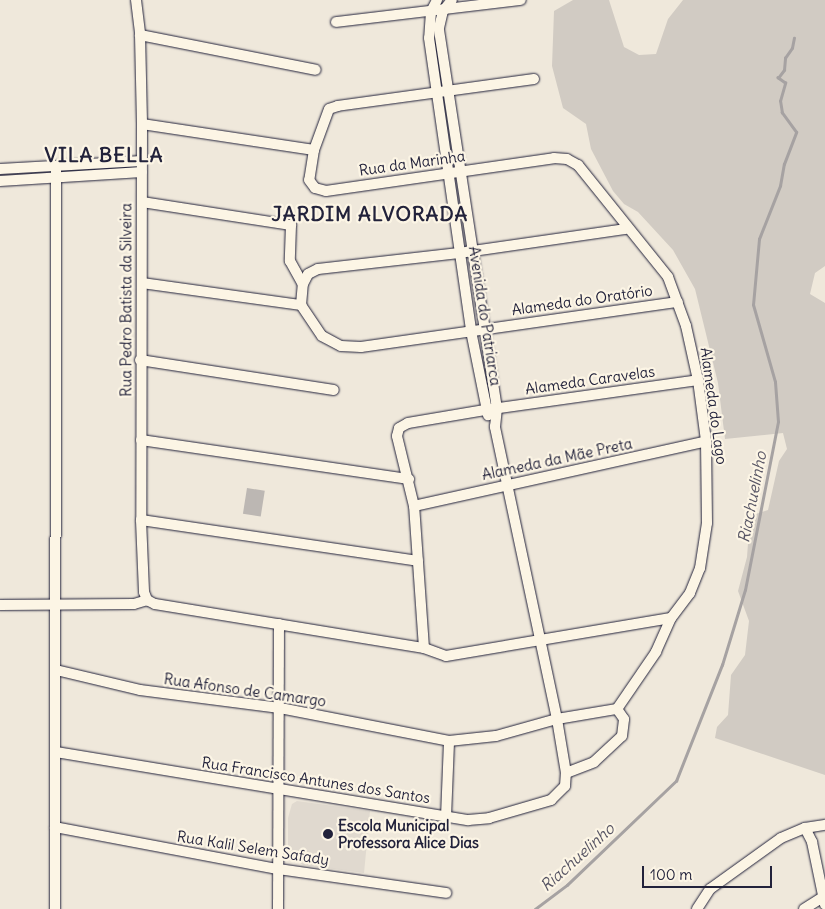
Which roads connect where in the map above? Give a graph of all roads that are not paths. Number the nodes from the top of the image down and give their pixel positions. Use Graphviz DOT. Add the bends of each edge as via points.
graph roads {
  1 [pos="136,0"];
  2 [pos="437,0"];
  3 [pos="521,0"];
  4 [pos="447,6"];
  5 [pos="431,12"];
  6 [pos="336,22"];
  7 [pos="140,35"];
  8 [pos="316,70"];
  9 [pos="534,79"];
  10 [pos="442,91"];
  11 [pos="142,124"];
  12 [pos="314,150"];
  13 [pos="554,158"];
  14 [pos="142,161"];
  15 [pos="56,166"];
  16 [pos="0,169"];
  17 [pos="142,172"];
  18 [pos="454,172"];
  19 [pos="56,178"];
  20 [pos="0,181"];
  21 [pos="142,202"];
  22 [pos="626,229"];
  23 [pos="472,251"];
  24 [pos="459,253"];
  25 [pos="142,283"];
  26 [pos="303,284"];
  27 [pos="678,302"];
  28 [pos="301,305"];
  29 [pos="483,329"];
  30 [pos="471,331"];
  31 [pos="140,360"];
  32 [pos="698,380"];
  33 [pos="334,390"];
  34 [pos="497,408"];
  35 [pos="485,410"];
  36 [pos="495,427"];
  37 [pos="141,440"];
  38 [pos="706,441"];
  39 [pos="409,479"];
  40 [pos="506,485"];
  41 [pos="414,506"];
  42 [pos="141,520"];
  43 [pos="418,561"];
  44 [pos="147,600"];
  45 [pos="56,604"];
  46 [pos="0,605"];
  47 [pos="671,618"];
  48 [pos="280,624"];
  49 [pos="538,638"];
  50 [pos="424,648"];
  51 [pos="56,670"];
  52 [pos="280,708"];
  53 [pos="618,709"];
  54 [pos="557,719"];
  55 [pos="449,741"];
  56 [pos="56,752"];
  57 [pos="566,774"];
  58 [pos="564,786"];
  59 [pos="278,788"];
  60 [pos="446,817"];
  61 [pos="825,825"];
  62 [pos="55,827"];
  63 [pos="805,828"];
  64 [pos="278,869"];
  65 [pos="446,893"];
  66 [pos="824,901"];
  67 [pos="55,909"];
  68 [pos="278,909"];
  69 [pos="697,909"];
  70 [pos="804,909"];
  1 -- 7 [label="street, Rua Pedro Batista da Silveira"];
  2 -- 4 [label="street"];
  2 -- 5 [label="street, Avenida do Patriarca"];
  3 -- 4 [label="street"];
  4 -- 5 [label="street"];
  4 -- 10 [label="street, Avenida do Patriarca" via="439,28"];
  5 -- 6 [label="street"];
  5 -- 10 [label="street, Avenida do Patriarca" via="430,38"];
  7 -- 8 [label="street"];
  7 -- 11 [label="street, Rua Pedro Batista da Silveira"];
  9 -- 10 [label="street"];
  10 -- 12 [label="street" via="329,110"];
  10 -- 18 [label="street, Avenida do Patriarca"];
  11 -- 12 [label="street"];
  11 -- 14 [label="street, Rua Pedro Batista da Silveira"];
  12 -- 18 [label="street, Rua da Marinha" via="309,180 315,188 326,191"];
  13 -- 18 [label="street, Rua da Marinha"];
  13 -- 22 [label="street, Alameda do Lago" via="578,165"];
  14 -- 15 [label="street"];
  14 -- 17 [label="street, Rua Pedro Batista da Silveira"];
  15 -- 16 [label="street"];
  15 -- 19 [label="street"];
  17 -- 19 [label="street"];
  17 -- 21 [label="street, Rua Pedro Batista da Silveira"];
  18 -- 23 [label="street, Avenida do Patriarca"];
  18 -- 24 [label="street, Avenida do Patriarca"];
  19 -- 20 [label="street"];
  19 -- 45 [label="street"];
  21 -- 25 [label="street, Rua Pedro Batista da Silveira"];
  21 -- 26 [label="street" via="292,225 290,261"];
  22 -- 23 [label="street"];
  22 -- 27 [label="street, Alameda do Lago" via="668,276"];
  23 -- 24 [label="street"];
  23 -- 29 [label="street, Avenida do Patriarca"];
  24 -- 26 [label="street" via="318,269 308,274"];
  24 -- 30 [label="street, Avenida do Patriarca"];
  25 -- 28 [label="street"];
  25 -- 31 [label="street, Rua Pedro Batista da Silveira"];
  26 -- 28 [label="street"];
  27 -- 29 [label="street, Alameda do Oratório"];
  27 -- 32 [label="street, Alameda do Lago"];
  28 -- 30 [label="street, Alameda do Oratório" via="322,336 341,346 361,347"];
  29 -- 30 [label="street, Alameda do Oratório"];
  29 -- 34 [label="street, Avenida do Patriarca"];
  30 -- 35 [label="street, Avenida do Patriarca"];
  31 -- 33 [label="street"];
  31 -- 37 [label="street, Rua Pedro Batista da Silveira"];
  32 -- 34 [label="street, Alameda Caravelas"];
  32 -- 38 [label="street, Alameda do Lago"];
  34 -- 35 [label="street, Alameda Caravelas"];
  34 -- 36 [label="street, Avenida do Patriarca"];
  35 -- 36 [label="street, Avenida do Patriarca"];
  35 -- 39 [label="street, Alameda Caravelas" via="408,423 399,428 397,436"];
  36 -- 40 [label="street, Avenida do Patriarca"];
  37 -- 39 [label="street"];
  37 -- 42 [label="street, Rua Pedro Batista da Silveira"];
  38 -- 40 [label="street, Alameda da Mãe Preta"];
  38 -- 47 [label="street, Alameda do Lago" via="709,503 700,568 690,592"];
  39 -- 41 [label="street"];
  40 -- 41 [label="street, Alameda da Mãe Preta"];
  40 -- 49 [label="street, Avenida do Patriarca"];
  41 -- 43 [label="street"];
  42 -- 43 [label="street"];
  42 -- 44 [label="street, Rua Pedro Batista da Silveira"];
  43 -- 50 [label="street"];
  44 -- 45 [label="street" via="134,604"];
  44 -- 48 [label="street"];
  45 -- 46 [label="street"];
  45 -- 51 [label="street"];
  47 -- 49 [label="street"];
  47 -- 53 [label="street, Alameda do Lago" via="656,652"];
  48 -- 50 [label="street"];
  48 -- 52 [label="street"];
  49 -- 50 [label="street" via="465,655 446,656"];
  49 -- 54 [label="street, Avenida do Patriarca"];
  51 -- 52 [label="street, Rua Afonso de Camargo" via="140,690"];
  51 -- 56 [label="street"];
  52 -- 55 [label="street, Rua Afonso de Camargo"];
  52 -- 59 [label="street"];
  53 -- 54 [label="street"];
  53 -- 57 [label="street" via="624,720 622,736 594,762"];
  54 -- 55 [label="street" via="496,736"];
  54 -- 57 [label="street, Avenida do Patriarca"];
  55 -- 60 [label="street"];
  56 -- 59 [label="street, Rua Francisco Antunes dos Santos"];
  56 -- 62 [label="street"];
  57 -- 58 [label="street, Avenida do Patriarca"];
  58 -- 60 [label="street, Rua Francisco Antunes dos Santos" via="550,800 489,818"];
  59 -- 60 [label="street, Rua Francisco Antunes dos Santos"];
  59 -- 64 [label="street"];
  61 -- 63 [label="street"];
  62 -- 64 [label="street, Rua Kalil Selem Safady"];
  62 -- 67 [label="street"];
  63 -- 66 [label="street" via="812,842"];
  63 -- 69 [label="street" via="781,838 716,885"];
  64 -- 65 [label="street, Rua Kalil Selem Safady"];
  64 -- 68 [label="street"];
  66 -- 70 [label="street"];
}
